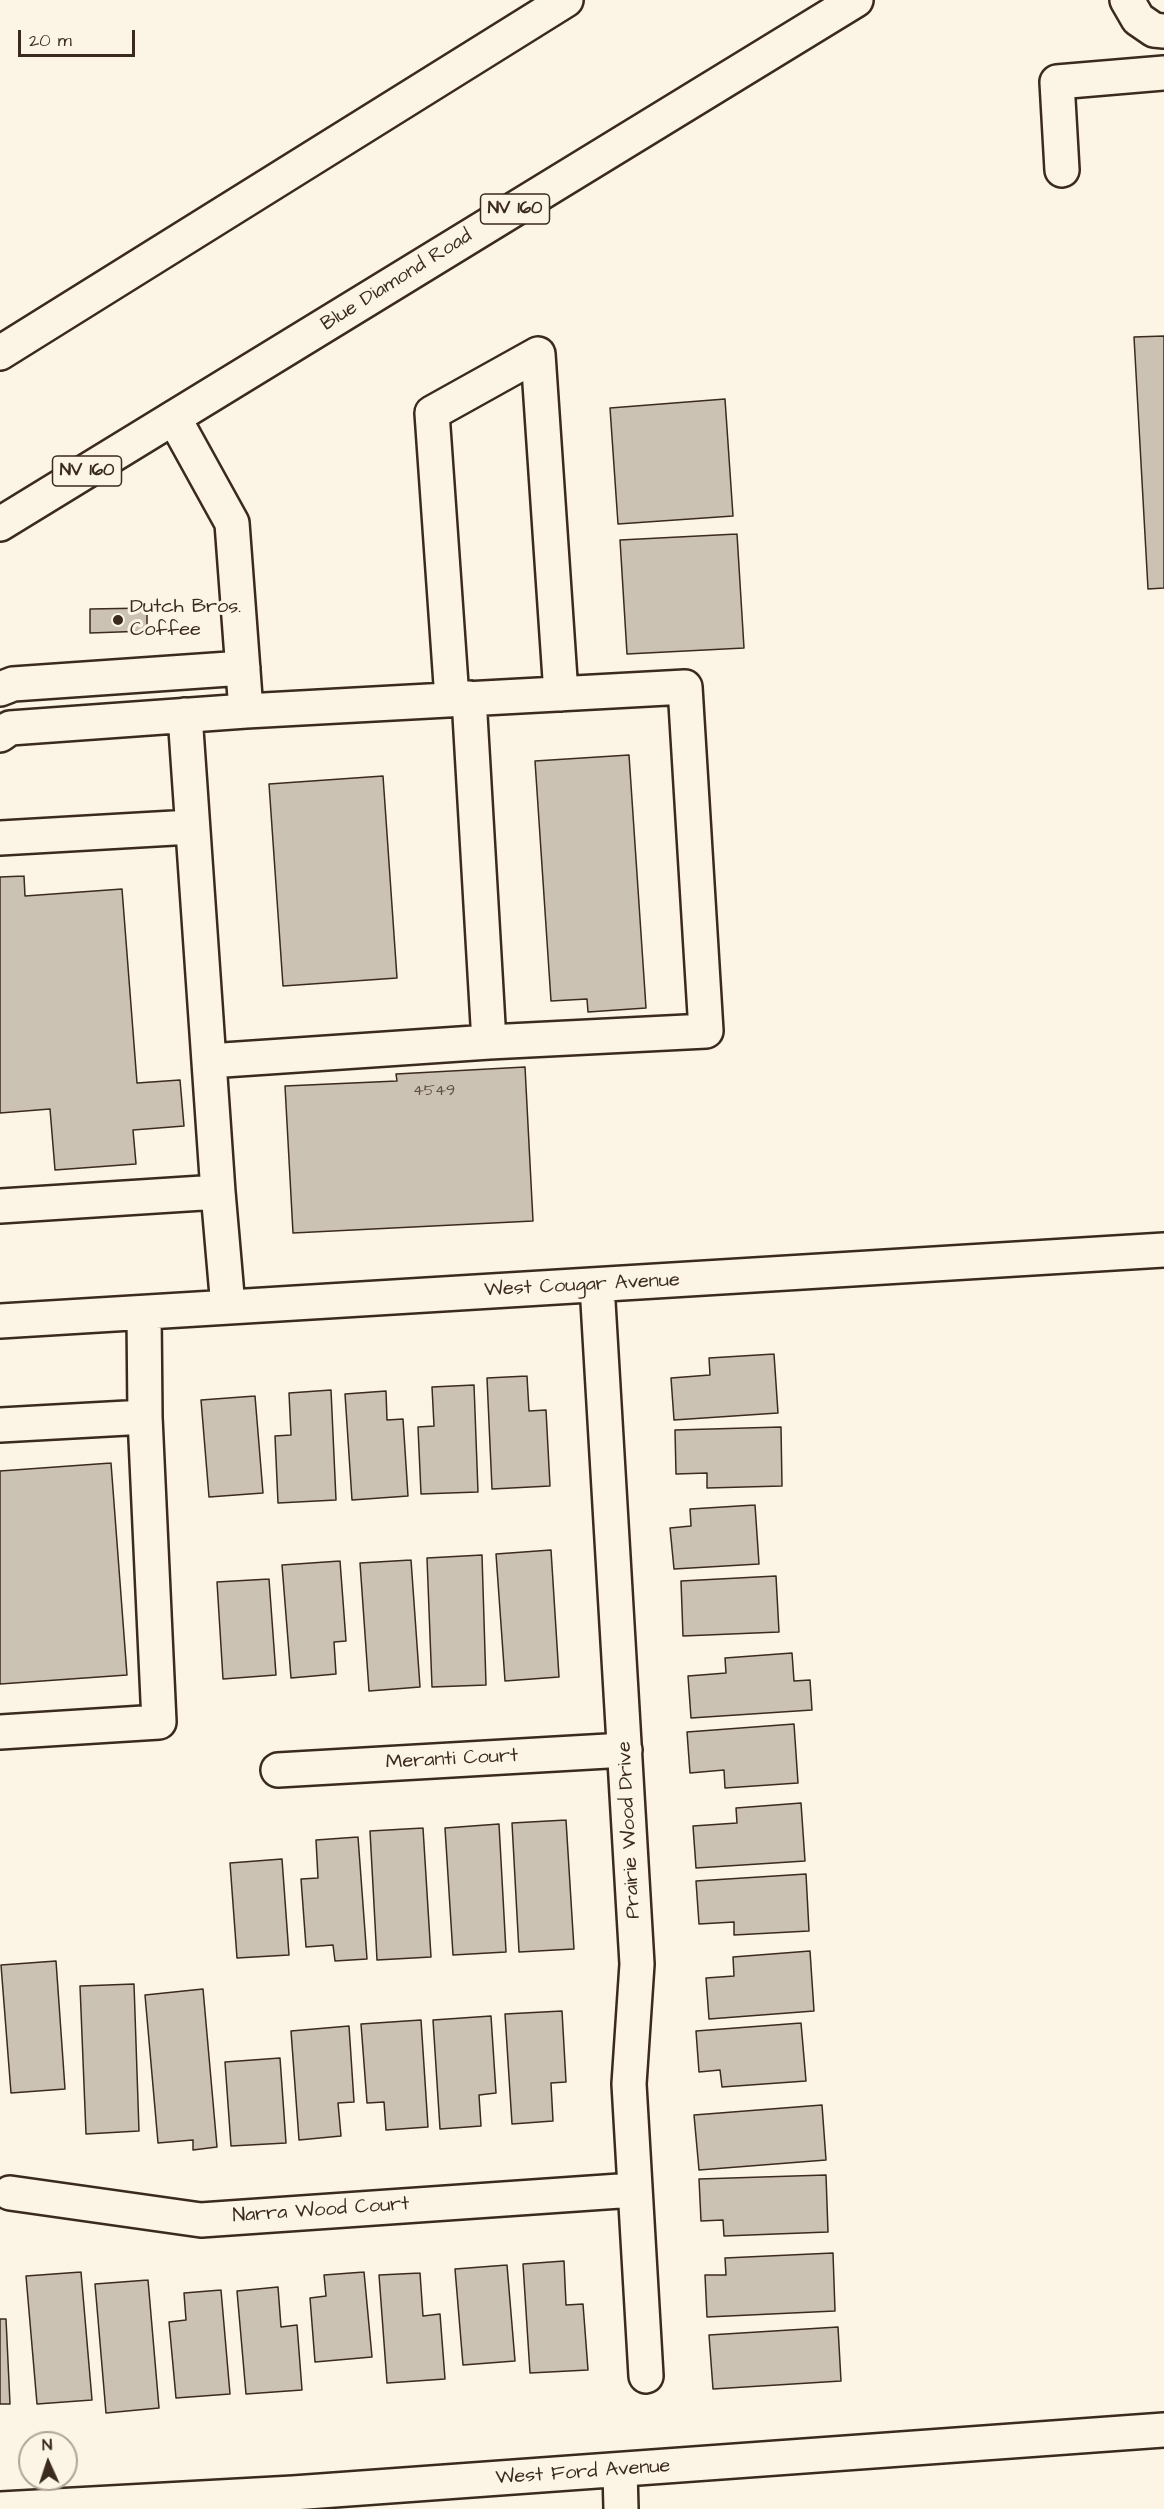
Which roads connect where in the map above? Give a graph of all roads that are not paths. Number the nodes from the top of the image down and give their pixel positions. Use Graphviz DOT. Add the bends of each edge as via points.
graph roads {
  1 [pos="566,0"];
  2 [pos="856,0"];
  3 [pos="1127,0"];
  4 [pos="1164,31"];
  5 [pos="1164,73"];
  6 [pos="1062,170"];
  7 [pos="0,353"];
  8 [pos="174,418"];
  9 [pos="0,524"];
  10 [pos="243,668"];
  11 [pos="79,679"];
  12 [pos="0,689"];
  13 [pos="561,694"];
  14 [pos="460,699"];
  15 [pos="246,711"];
  16 [pos="185,715"];
  17 [pos="82,722"];
  18 [pos="0,733"];
  19 [pos="191,827"];
  20 [pos="0,838"];
  21 [pos="489,1042"];
  22 [pos="209,1061"];
  23 [pos="218,1192"];
  24 [pos="0,1206"];
  25 [pos="1164,1250"];
  26 [pos="597,1285"];
  27 [pos="228,1307"];
  28 [pos="144,1312"];
  29 [pos="0,1321"];
  30 [pos="145,1417"];
  31 [pos="0,1425"];
  32 [pos="0,1732"];
  33 [pos="626,1750"];
  34 [pos="278,1770"];
  35 [pos="634,2190"];
  36 [pos="10,2193"];
  37 [pos="646,2376"];
  38 [pos="1164,2430"];
  39 [pos="620,2470"];
  40 [pos="294,2501"];
  41 [pos="1,2509"];
  42 [pos="621,2509"];
  1 -- 7 [label="main road"];
  2 -- 8 [label="main road, Blue Diamond Road / NV 160"];
  3 -- 4 [label="main road" via="1138,19 1154,30"];
  5 -- 6 [label="main road" via="1057,82"];
  8 -- 9 [label="main road, Blue Diamond Road / NV 160"];
  8 -- 10 [label="main road" via="232,523"];
  10 -- 11 [label="main road"];
  10 -- 15 [label="main road"];
  11 -- 12 [label="main road" via="13,684"];
  11 -- 17 [label="main road"];
  13 -- 14 [label="main road"];
  13 -- 14 [label="main road" via="538,354 432,412"];
  13 -- 21 [label="main road" via="685,687 706,1031"];
  14 -- 15 [label="main road"];
  14 -- 21 [label="main road"];
  15 -- 16 [label="main road"];
  16 -- 17 [label="main road"];
  16 -- 19 [label="main road"];
  17 -- 18 [label="main road" via="10,728"];
  19 -- 20 [label="main road"];
  19 -- 22 [label="main road"];
  21 -- 22 [label="main road"];
  22 -- 23 [label="main road"];
  23 -- 24 [label="main road"];
  23 -- 27 [label="main road"];
  25 -- 26 [label="main road, West Cougar Avenue"];
  26 -- 27 [label="main road, West Cougar Avenue"];
  26 -- 33 [label="main road, Prairie Wood Drive"];
  27 -- 28 [label="main road, West Cougar Avenue"];
  28 -- 29 [label="main road, West Cougar Avenue"];
  28 -- 30 [label="main road"];
  30 -- 31 [label="main road"];
  30 -- 32 [label="main road" via="159,1722"];
  33 -- 34 [label="main road, Meranti Court"];
  33 -- 35 [label="main road, Prairie Wood Drive" via="637,1964 629,2084"];
  35 -- 36 [label="main road, Narra Wood Court" via="201,2220"];
  35 -- 37 [label="main road, Prairie Wood Drive"];
  38 -- 39 [label="main road, West Ford Avenue"];
  39 -- 40 [label="main road, West Ford Avenue"];
  39 -- 42 [label="main road"];
  40 -- 41 [label="main road, West Ford Avenue"];
}
